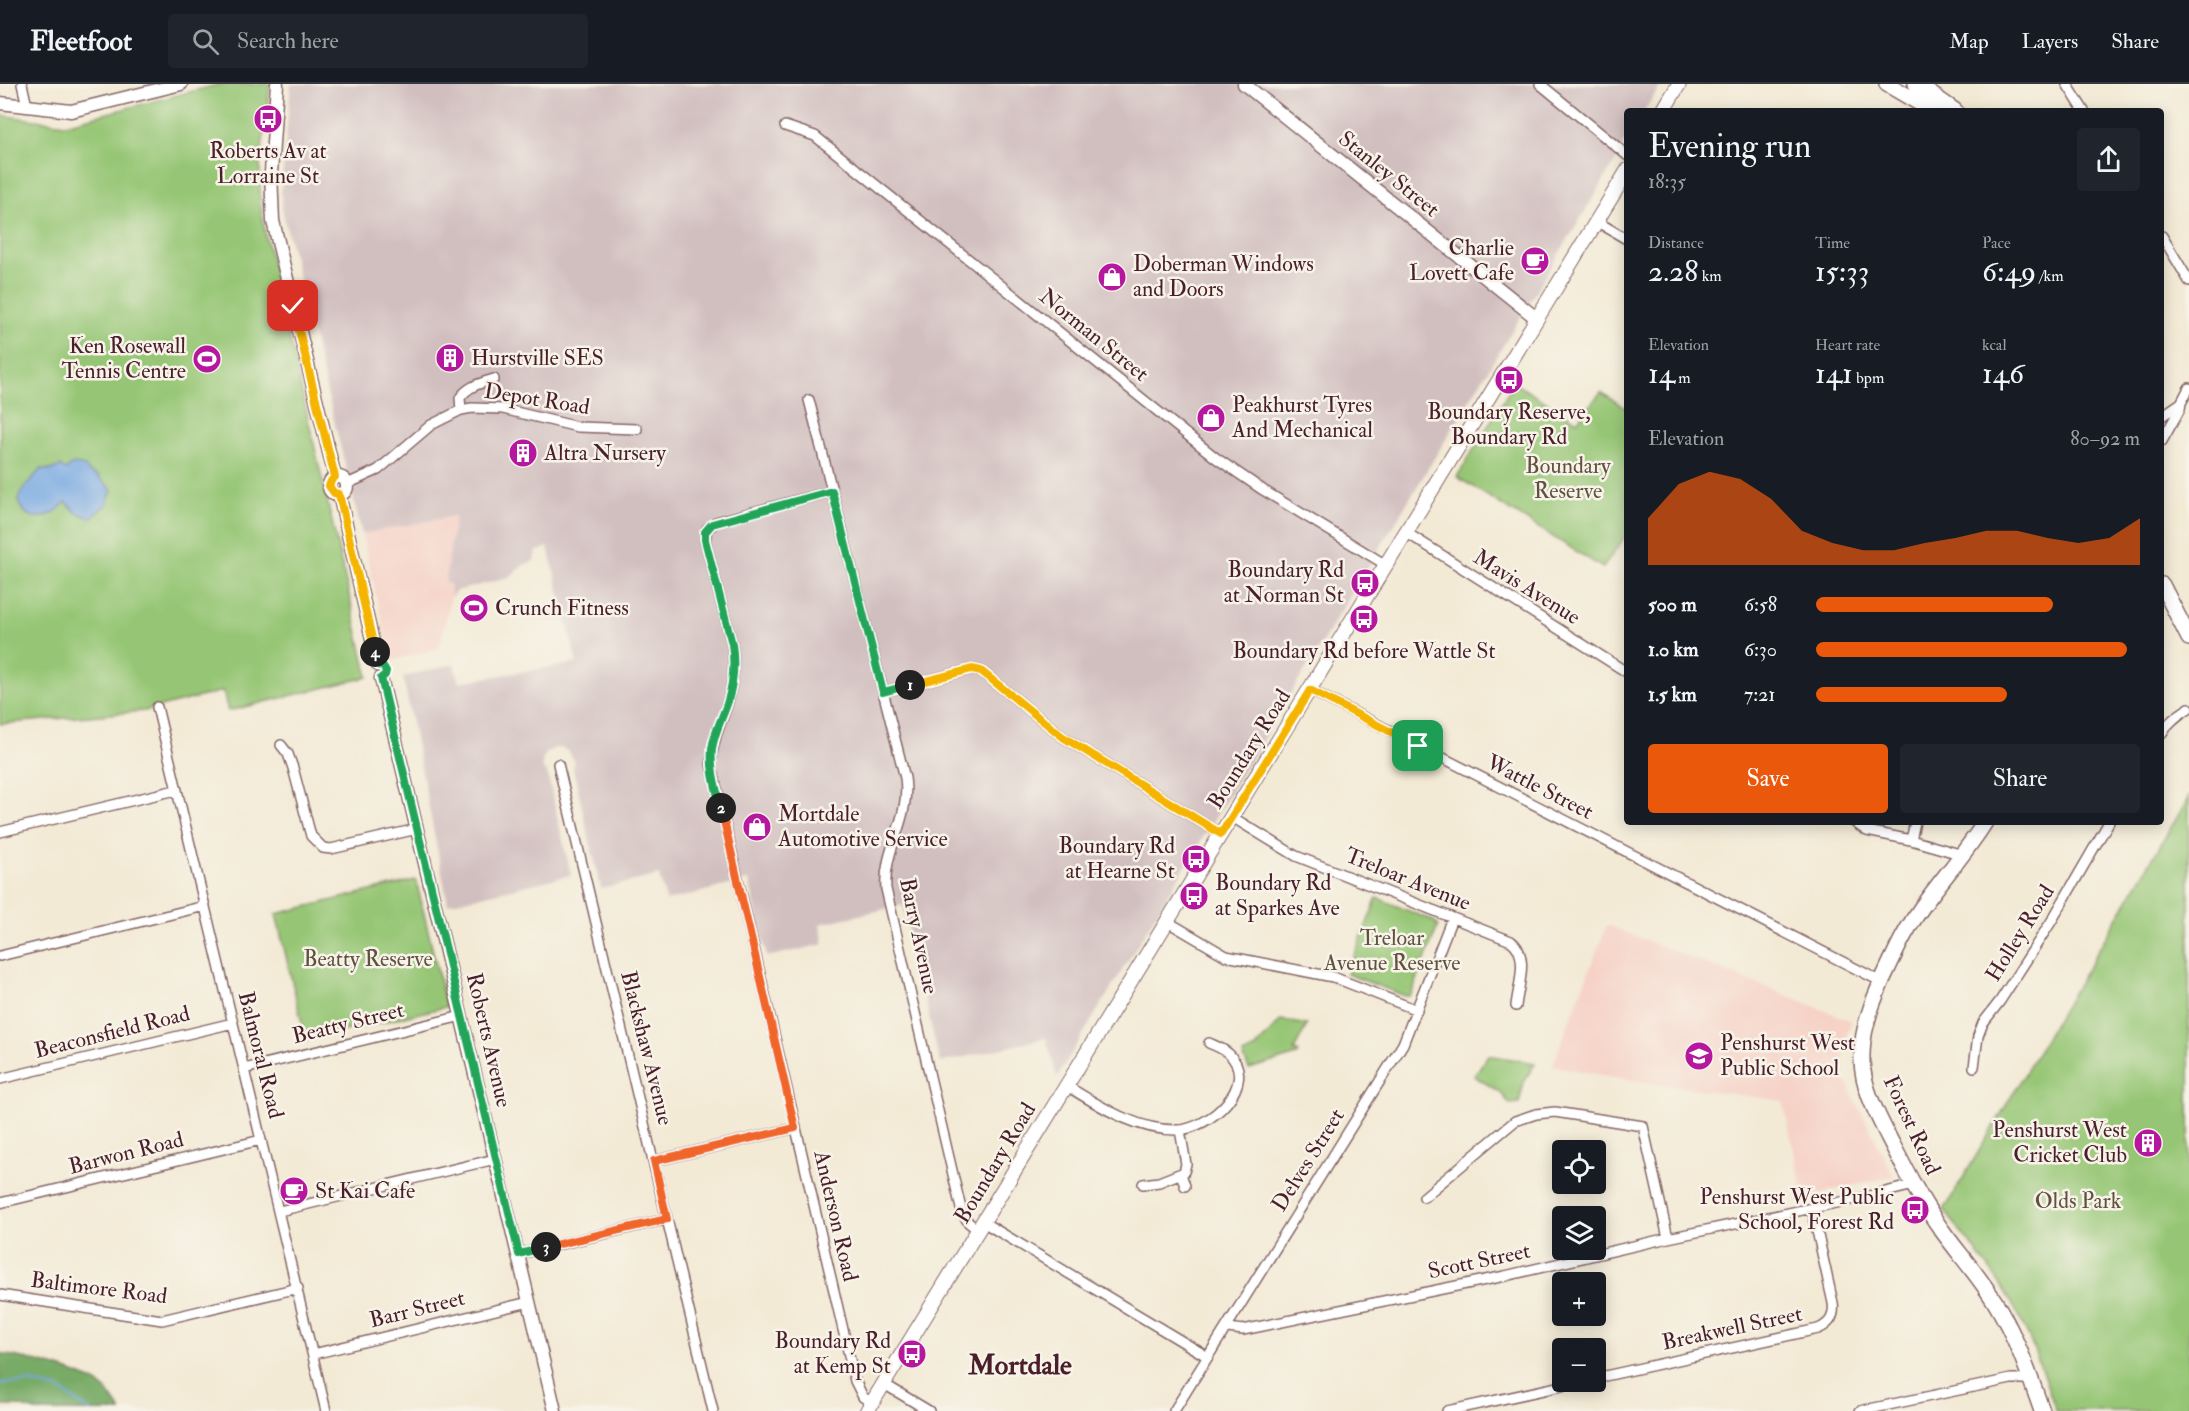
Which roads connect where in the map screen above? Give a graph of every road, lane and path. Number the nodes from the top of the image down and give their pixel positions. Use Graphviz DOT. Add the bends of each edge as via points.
graph roads {
  1 [pos="22,84"];
  2 [pos="181,84"];
  3 [pos="277,84"];
  4 [pos="1244,84"];
  5 [pos="1540,84"];
  6 [pos="1679,84"];
  7 [pos="1887,84"];
  8 [pos="1916,84"];
  9 [pos="2067,84"];
  10 [pos="147,88"];
  11 [pos="0,102"];
  12 [pos="27,106"];
  13 [pos="1665,108"];
  14 [pos="1927,108"];
  15 [pos="1952,108"];
  16 [pos="2082,108"];
  17 [pos="785,126"];
  18 [pos="1624,153"];
  19 [pos="1624,176"];
  20 [pos="1596,221"];
  21 [pos="1624,238"];
  22 [pos="2164,239"];
  23 [pos="2189,281"];
  24 [pos="1536,318"];
  25 [pos="494,379"];
  26 [pos="2189,388"];
  27 [pos="809,400"];
  28 [pos="2181,403"];
  29 [pos="461,410"];
  30 [pos="2164,415"];
  31 [pos="637,429"];
  32 [pos="2164,438"];
  33 [pos="343,489"];
  34 [pos="832,491"];
  35 [pos="1407,533"];
  36 [pos="1386,565"];
  37 [pos="2164,589"];
  38 [pos="2164,606"];
  39 [pos="2188,636"];
  40 [pos="1624,671"];
  41 [pos="1310,690"];
  42 [pos="883,692"];
  43 [pos="157,708"];
  44 [pos="2189,708"];
  45 [pos="2164,730"];
  46 [pos="281,745"];
  47 [pos="558,764"];
  48 [pos="177,790"];
  49 [pos="1232,817"];
  50 [pos="1858,825"];
  51 [pos="1914,825"];
  52 [pos="1983,825"];
  53 [pos="2107,825"];
  54 [pos="417,829"];
  55 [pos="0,832"];
  56 [pos="1221,834"];
  57 [pos="1911,840"];
  58 [pos="1963,855"];
  59 [pos="205,906"];
  60 [pos="1452,918"];
  61 [pos="1168,922"];
  62 [pos="0,956"];
  63 [pos="1882,982"];
  64 [pos="1516,1006"];
  65 [pos="1417,1010"];
  66 [pos="462,1016"];
  67 [pos="233,1023"];
  68 [pos="1209,1043"];
  69 [pos="1974,1067"];
  70 [pos="244,1069"];
  71 [pos="0,1079"];
  72 [pos="1067,1086"];
  73 [pos="795,1128"];
  74 [pos="1180,1130"];
  75 [pos="261,1140"];
  76 [pos="495,1159"];
  77 [pos="654,1161"];
  78 [pos="1181,1174"];
  79 [pos="1143,1184"];
  80 [pos="1914,1185"];
  81 [pos="1185,1186"];
  82 [pos="1424,1197"];
  83 [pos="0,1203"];
  84 [pos="1812,1208"];
  85 [pos="279,1211"];
  86 [pos="667,1219"];
  87 [pos="981,1226"];
  88 [pos="1668,1238"];
  89 [pos="519,1254"];
  90 [pos="298,1288"];
  91 [pos="0,1295"];
  92 [pos="529,1302"];
  93 [pos="1228,1328"];
  94 [pos="313,1354"];
  95 [pos="1208,1357"];
  96 [pos="1606,1376"];
  97 [pos="2030,1379"];
  98 [pos="884,1384"];
  99 [pos="1552,1388"];
  100 [pos="870,1407"];
  101 [pos="326,1411"];
  102 [pos="555,1411"];
  103 [pos="713,1411"];
  104 [pos="929,1411"];
  105 [pos="1174,1411"];
  106 [pos="1447,1411"];
  107 [pos="1860,1411"];
  108 [pos="2042,1411"];
  1 -- 12 [label="street"];
  2 -- 10 [label="street"];
  3 -- 33 [label="street" via="271,173 273,221 335,477 344,479"];
  4 -- 24 [label="street, Stanley Street"];
  5 -- 18 [label="street"];
  6 -- 13 [label="main road"];
  7 -- 14 [label="main road"];
  8 -- 15 [label="main road"];
  9 -- 16 [label="street"];
  10 -- 12 [label="street" via="71,111"];
  11 -- 12 [label="street"];
  17 -- 36 [label="street, Norman Street" via="815,136 1216,458"];
  19 -- 20 [label="main road, Boundary Road"];
  20 -- 21 [label="street"];
  20 -- 24 [label="main road, Boundary Road"];
  22 -- 23 [label="street"];
  24 -- 35 [label="main road, Boundary Road"];
  25 -- 29 [label="street" via="466,391 460,398"];
  26 -- 28 [label="street"];
  27 -- 34 [label="street, Barry Avenue"];
  28 -- 30 [label="street"];
  28 -- 32 [label="street"];
  29 -- 31 [label="street, Depot Road" via="493,407 578,427"];
  29 -- 33 [label="street, Depot Road" via="427,428 378,470"];
  33 -- 54 [label="street, Roberts Avenue" via="378,665 386,671 381,678"];
  34 -- 42 [label="street, Barry Avenue"];
  34 -- 73 [label="street, Anderson Road" via="716,522 705,536 734,661 727,703 714,738 712,771"];
  35 -- 36 [label="main road, Boundary Road"];
  35 -- 40 [label="street, Mavis Avenue"];
  36 -- 41 [label="main road, Boundary Road"];
  37 -- 39 [label="main road"];
  38 -- 39 [label="main road"];
  41 -- 49 [label="main road, Boundary Road"];
  41 -- 63 [label="street, Wattle Street"];
  42 -- 56 [label="street" via="972,669 981,671 1063,737"];
  42 -- 87 [label="street, Barry Avenue" via="907,796 888,861 886,889 962,1213 969,1223"];
  43 -- 48 [label="street, Balmoral Road"];
  44 -- 45 [label="street"];
  46 -- 54 [label="street" via="293,768 311,836 323,848"];
  47 -- 77 [label="street, Blackshaw Avenue"];
  48 -- 55 [label="street"];
  48 -- 59 [label="street, Balmoral Road"];
  49 -- 56 [label="main road, Boundary Road"];
  49 -- 60 [label="street, Treloar Avenue" via="1296,856"];
  50 -- 57 [label="street" via="1867,831"];
  51 -- 57 [label="street"];
  52 -- 58 [label="main road, Forest Road"];
  53 -- 69 [label="street, Holley Road" via="2051,922 1983,1023"];
  54 -- 66 [label="street, Roberts Avenue"];
  56 -- 61 [label="main road, Boundary Road"];
  57 -- 58 [label="street"];
  58 -- 63 [label="main road, Forest Road" via="1910,925"];
  59 -- 62 [label="street"];
  59 -- 67 [label="street, Balmoral Road"];
  60 -- 64 [label="street, Treloar Avenue" via="1511,941 1518,948 1522,959"];
  60 -- 65 [label="street, Delves Street"];
  61 -- 65 [label="street" via="1226,956 1333,977"];
  61 -- 72 [label="main road, Boundary Road"];
  63 -- 80 [label="main road, Forest Road" via="1864,1036 1864,1078 1875,1109"];
  65 -- 93 [label="street, Delves Street" via="1403,1044"];
  66 -- 70 [label="street, Beatty Street"];
  66 -- 76 [label="street, Roberts Avenue"];
  67 -- 70 [label="street, Balmoral Road"];
  67 -- 71 [label="street, Beaconsfield Road"];
  68 -- 74 [label="street" via="1234,1060 1238,1076 1235,1089 1219,1113"];
  70 -- 75 [label="street, Balmoral Road"];
  72 -- 74 [label="street" via="1130,1120"];
  72 -- 87 [label="main road, Boundary Road"];
  73 -- 77 [label="street"];
  73 -- 100 [label="street, Anderson Road" via="855,1381"];
  74 -- 78 [label="street" via="1186,1164"];
  75 -- 83 [label="street, Barwon Road"];
  75 -- 85 [label="street, Balmoral Road"];
  76 -- 85 [label="street"];
  76 -- 89 [label="street, Roberts Avenue"];
  77 -- 86 [label="street, Blackshaw Avenue"];
  78 -- 79 [label="street"];
  78 -- 81 [label="street"];
  80 -- 84 [label="street, Scott Street"];
  80 -- 97 [label="main road, Forest Road" via="1995,1302"];
  82 -- 88 [label="street" via="1515,1121 1536,1114 1555,1112 1643,1126"];
  84 -- 88 [label="street, Scott Street"];
  84 -- 96 [label="street, Breakwell Street" via="1833,1303 1834,1314 1826,1324 1818,1329"];
  85 -- 90 [label="street, Balmoral Road"];
  86 -- 89 [label="street"];
  86 -- 103 [label="street, Blackshaw Avenue"];
  87 -- 95 [label="street"];
  87 -- 98 [label="main road, Boundary Road"];
  88 -- 93 [label="street, Scott Street" via="1254,1328"];
  89 -- 92 [label="street, Roberts Avenue"];
  90 -- 91 [label="street, Baltimore Road" via="162,1320"];
  90 -- 94 [label="street, Balmoral Road"];
  92 -- 94 [label="street, Barr Street"];
  92 -- 102 [label="street, Roberts Avenue"];
  93 -- 95 [label="street, Delves Street"];
  94 -- 101 [label="street, Balmoral Road"];
  95 -- 105 [label="street, Delves Street"];
  97 -- 107 [label="street" via="2011,1378"];
  97 -- 108 [label="main road, Forest Road"];
  98 -- 100 [label="main road, Boundary Road"];
  98 -- 104 [label="street"];
  99 -- 106 [label="street"];
}
